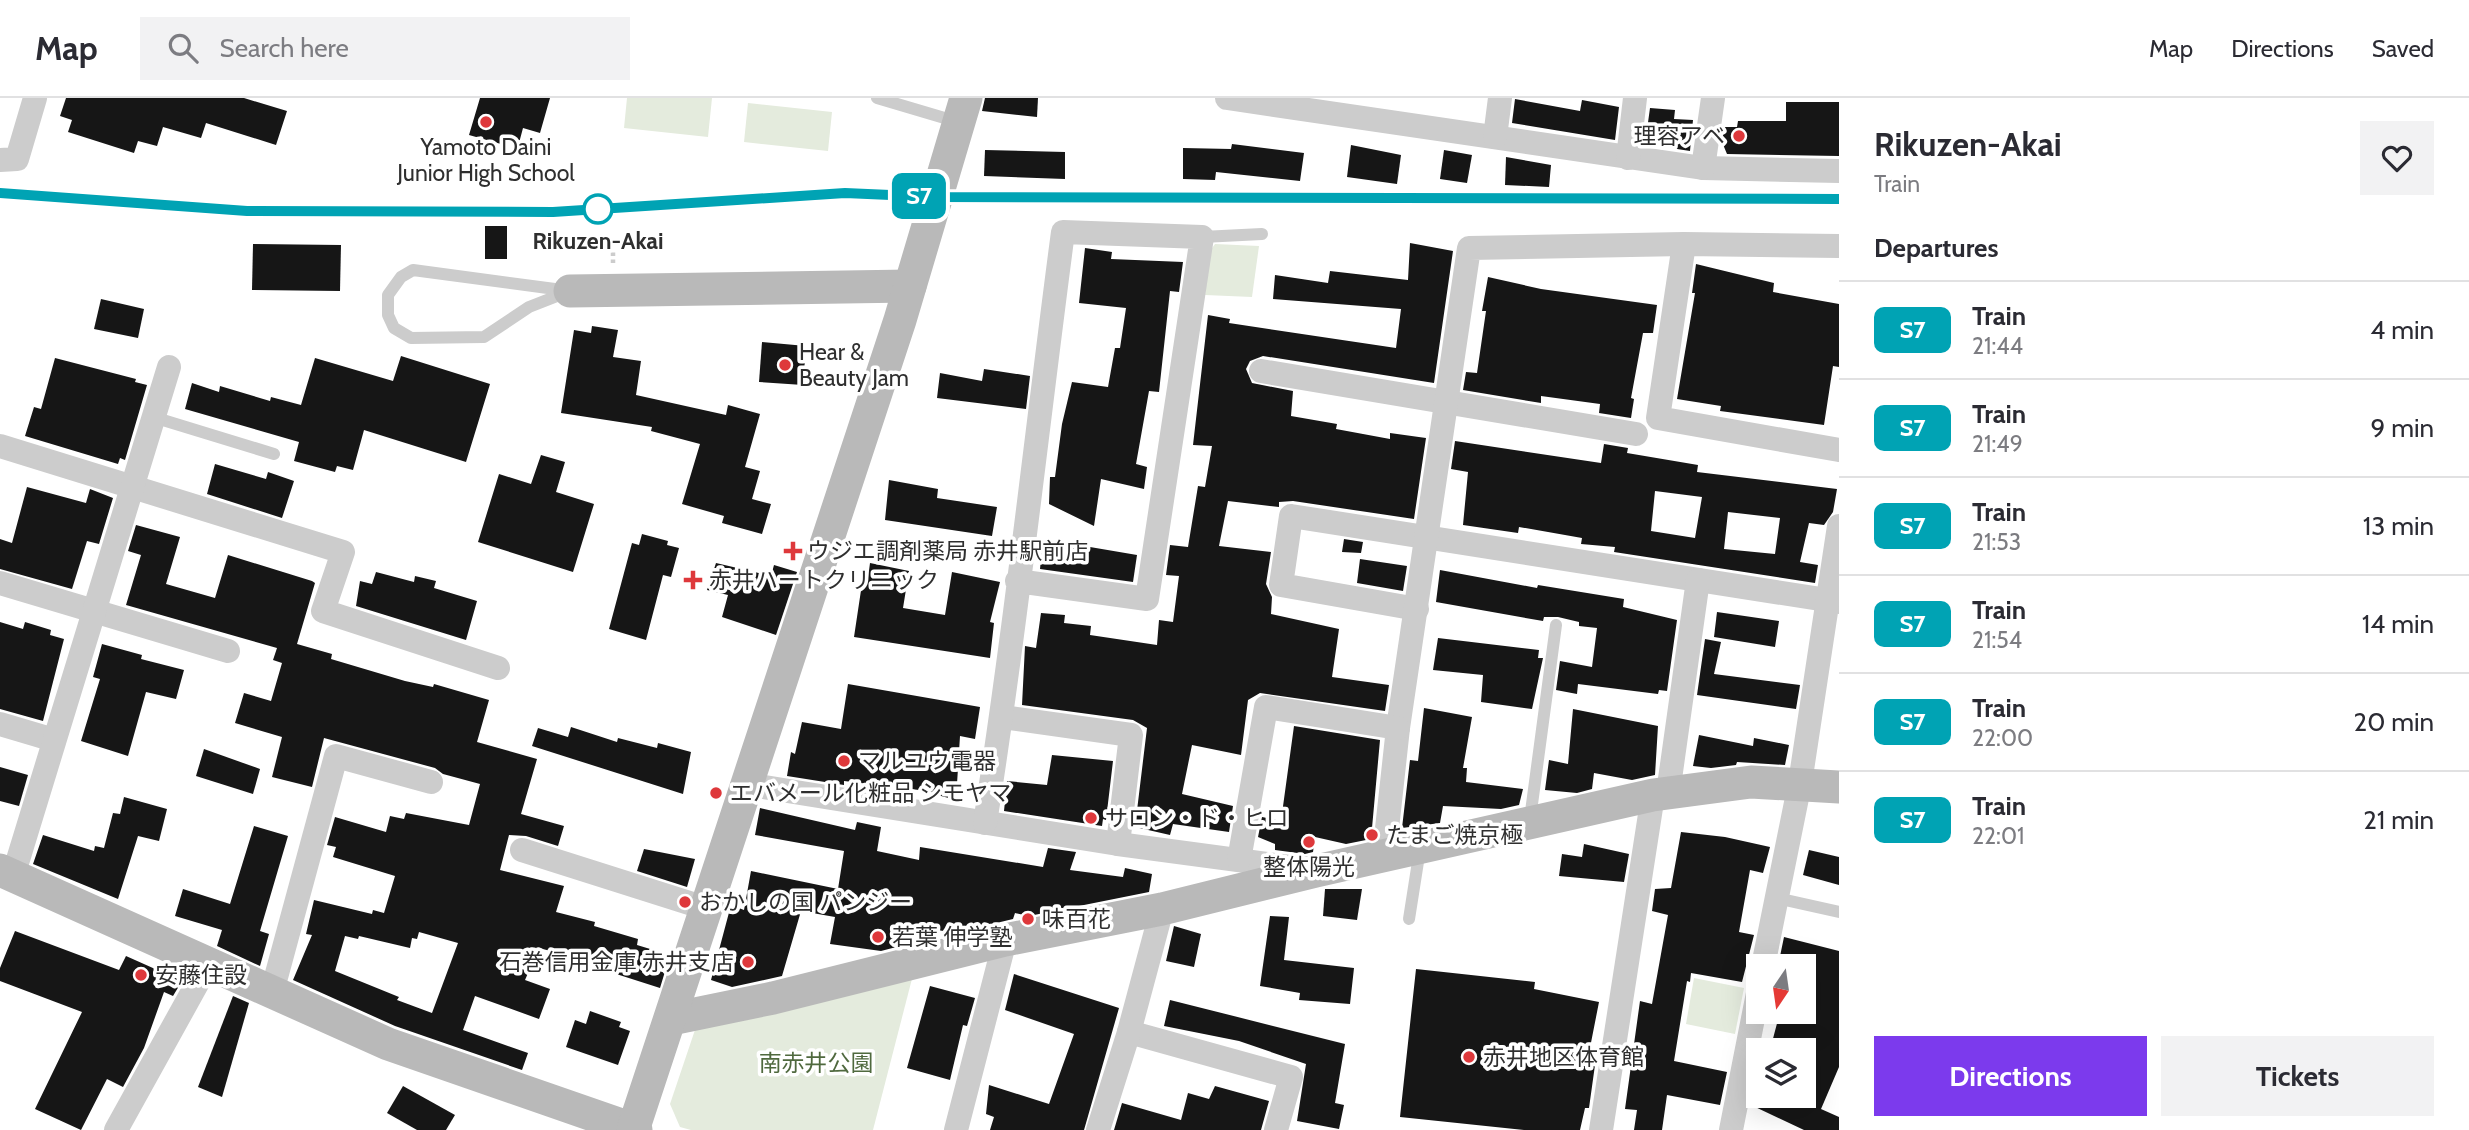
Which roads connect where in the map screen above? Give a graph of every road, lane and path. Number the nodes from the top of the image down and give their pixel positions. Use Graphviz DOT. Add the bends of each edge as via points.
graph roads {
  1 [pos="35,98"];
  2 [pos="877,98"];
  3 [pos="1227,98"];
  4 [pos="1500,98"];
  5 [pos="1635,98"];
  6 [pos="1713,98"];
  7 [pos="962,110"];
  8 [pos="1495,137"];
  9 [pos="1628,158"];
  10 [pos="0,160"];
  11 [pos="1703,168"];
  12 [pos="1839,171"];
  13 [pos="1262,234"];
  14 [pos="1202,237"];
  15 [pos="1684,244"];
  16 [pos="1839,246"];
  17 [pos="613,251"];
  18 [pos="613,264"];
  19 [pos="910,286"];
  20 [pos="569,291"];
  21 [pos="169,367"];
  22 [pos="1261,371"];
  23 [pos="1447,402"];
  24 [pos="153,417"];
  25 [pos="1636,434"];
  26 [pos="0,446"];
  27 [pos="1839,450"];
  28 [pos="274,454"];
  29 [pos="132,488"];
  30 [pos="1839,526"];
  31 [pos="1429,536"];
  32 [pos="1698,579"];
  33 [pos="1017,581"];
  34 [pos="0,583"];
  35 [pos="1834,602"];
  36 [pos="1417,609"];
  37 [pos="93,613"];
  38 [pos="1556,625"];
  39 [pos="228,651"];
  40 [pos="498,668"];
  41 [pos="1002,717"];
  42 [pos="0,724"];
  43 [pos="1398,729"];
  44 [pos="54,740"];
  45 [pos="430,782"];
  46 [pos="1800,783"];
  47 [pos="745,784"];
  48 [pos="1839,787"];
  49 [pos="1661,794"];
  50 [pos="985,823"];
  51 [pos="1529,824"];
  52 [pos="1118,844"];
  53 [pos="1420,848"];
  54 [pos="522,850"];
  55 [pos="1384,856"];
  56 [pos="1239,860"];
  57 [pos="1316,870"];
  58 [pos="6,873"];
  59 [pos="1777,898"];
  60 [pos="705,908"];
  61 [pos="1162,909"];
  62 [pos="1839,912"];
  63 [pos="1409,919"];
  64 [pos="1004,940"];
  65 [pos="1765,954"];
  66 [pos="208,964"];
  67 [pos="272,992"];
  68 [pos="671,1019"];
  69 [pos="1752,1024"];
  70 [pos="1129,1032"];
  71 [pos="116,1130"];
  72 [pos="632,1130"];
  73 [pos="956,1130"];
  74 [pos="1098,1130"];
  75 [pos="1276,1130"];
  76 [pos="1601,1130"];
  77 [pos="1731,1130"];
  1 -- 10 [label="street" via="17,159"];
  2 -- 7 [label="lane"];
  3 -- 8 [label="street"];
  4 -- 8 [label="street"];
  5 -- 9 [label="street"];
  6 -- 11 [label="street"];
  7 -- 19 [label="street"];
  8 -- 9 [label="street"];
  9 -- 11 [label="street"];
  11 -- 12 [label="street"];
  13 -- 14 [label="lane"];
  14 -- 33 [label="street" via="1063,232"];
  14 -- 33 [label="street" via="1147,599"];
  15 -- 16 [label="street"];
  15 -- 23 [label="street" via="1469,248"];
  15 -- 27 [label="street" via="1658,418"];
  17 -- 18 [label="path"];
  19 -- 20 [label="street"];
  19 -- 47 [label="street"];
  20 -- 20 [label="lane" via="529,307 484,337 411,338 394,328 388,315 388,295 401,277 413,270"];
  21 -- 24 [label="street"];
  22 -- 23 [label="street"];
  23 -- 25 [label="street"];
  23 -- 31 [label="street"];
  24 -- 28 [label="lane"];
  24 -- 29 [label="street"];
  26 -- 29 [label="street"];
  29 -- 37 [label="street"];
  29 -- 40 [label="street" via="343,552 323,611"];
  30 -- 35 [label="street"];
  31 -- 32 [label="street"];
  31 -- 36 [label="street"];
  31 -- 36 [label="street" via="1291,516 1281,585"];
  32 -- 35 [label="street"];
  32 -- 49 [label="street"];
  33 -- 41 [label="street"];
  34 -- 37 [label="street"];
  35 -- 46 [label="street"];
  36 -- 43 [label="street"];
  37 -- 39 [label="street"];
  37 -- 44 [label="street"];
  38 -- 51 [label="lane"];
  41 -- 50 [label="street"];
  41 -- 52 [label="street" via="1131,735"];
  42 -- 44 [label="street"];
  43 -- 55 [label="street"];
  43 -- 56 [label="street" via="1266,707"];
  44 -- 58 [label="street"];
  45 -- 67 [label="street" via="336,756"];
  46 -- 48 [label="street"];
  46 -- 49 [label="street" via="1751,782"];
  46 -- 59 [label="street"];
  47 -- 50 [label="street"];
  47 -- 60 [label="street"];
  49 -- 51 [label="street"];
  49 -- 76 [label="street"];
  50 -- 52 [label="street"];
  51 -- 53 [label="street"];
  52 -- 56 [label="street"];
  53 -- 55 [label="street"];
  53 -- 63 [label="lane"];
  54 -- 60 [label="street"];
  55 -- 57 [label="street"];
  56 -- 57 [label="street"];
  57 -- 61 [label="street"];
  58 -- 66 [label="street"];
  59 -- 62 [label="lane"];
  59 -- 65 [label="street"];
  60 -- 68 [label="street"];
  61 -- 64 [label="street"];
  61 -- 70 [label="street"];
  64 -- 68 [label="street"];
  64 -- 73 [label="street"];
  66 -- 67 [label="street"];
  66 -- 71 [label="street"];
  67 -- 72 [label="street" via="388,1044"];
  68 -- 72 [label="street"];
  69 -- 77 [label="street"];
  70 -- 74 [label="street"];
  70 -- 75 [label="street" via="1291,1077"];
}
